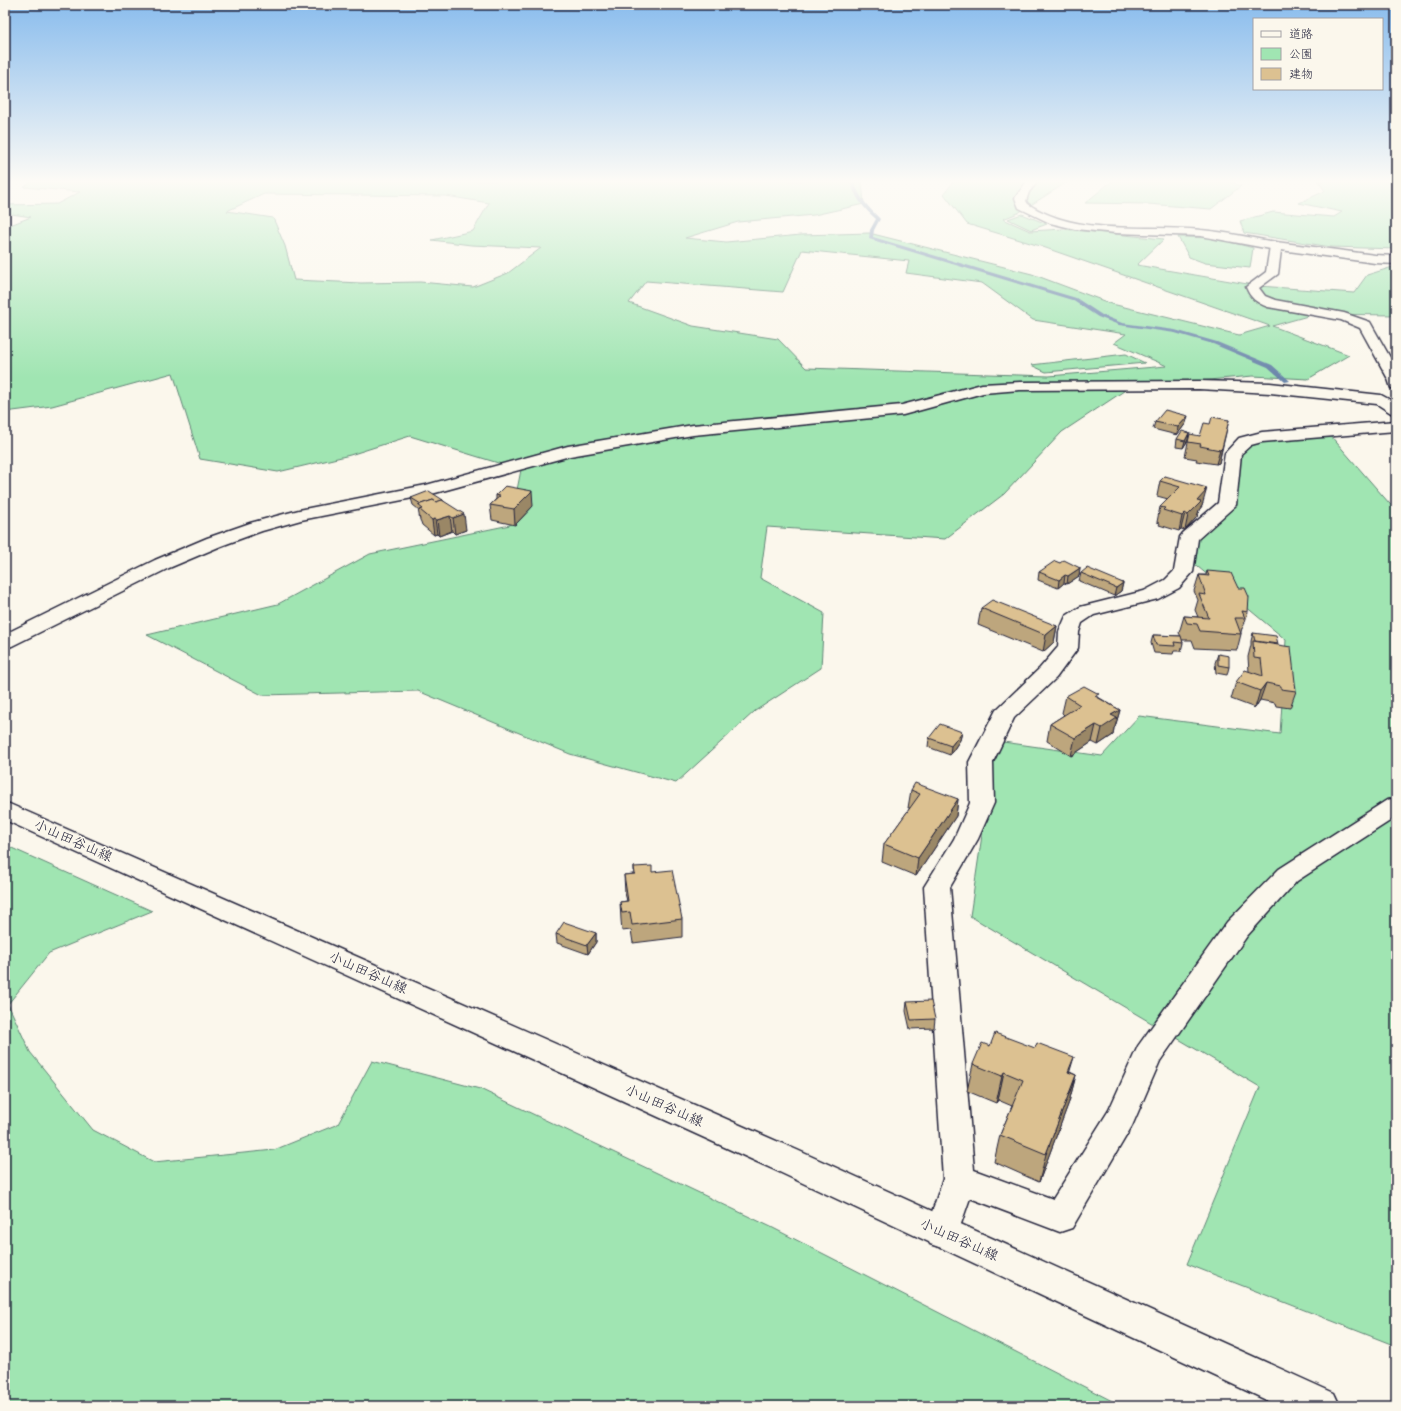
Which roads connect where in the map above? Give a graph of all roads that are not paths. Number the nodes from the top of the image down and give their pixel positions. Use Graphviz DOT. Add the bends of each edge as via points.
graph roads {
  1 [pos="1276,246"];
  2 [pos="1282,247"];
  3 [pos="1396,260"];
  4 [pos="1396,384"];
  5 [pos="1396,392"];
  6 [pos="1381,400"];
  7 [pos="1396,410"];
  8 [pos="1396,426"];
  9 [pos="5,642"];
  10 [pos="1396,806"];
  11 [pos="5,810"];
  12 [pos="959,1179"];
  13 [pos="942,1233"];
  14 [pos="1321,1406"];
  1 -- 4 [label="street" via="1272,274 1252,287 1255,294 1273,304 1344,317 1365,325"];
  2 -- 3 [label="street"];
  5 -- 6 [label="street"];
  6 -- 7 [label="street"];
  6 -- 9 [label="street" via="1270,388 1199,385 1020,386 982,389 903,410 693,430 568,451 428,490 299,515 256,527 162,564"];
  8 -- 12 [label="street" via="1262,437 1245,441 1233,453 1227,505 1189,537 1183,572 1172,584 1151,595 1087,611 1073,620 1068,648 1048,673 1004,715 981,762 982,803 966,840 937,887"];
  10 -- 12 [label="street" via="1288,875 1237,928 1148,1055 1121,1117 1060,1217"];
  11 -- 13 [label="street, 小山田谷山線" via="786,1160"];
  12 -- 13 [label="street"];
  13 -- 14 [label="street, 小山田谷山線"];
}
